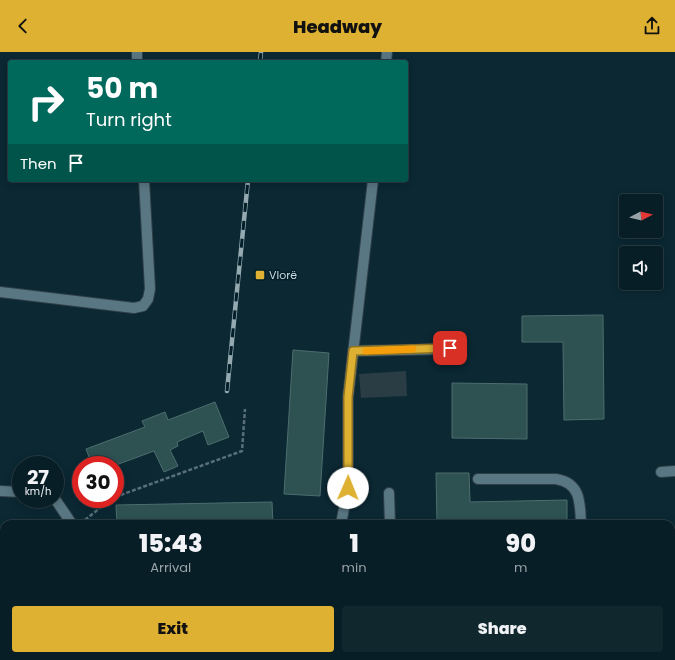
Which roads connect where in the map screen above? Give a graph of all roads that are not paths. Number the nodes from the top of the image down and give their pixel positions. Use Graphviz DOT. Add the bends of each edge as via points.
graph roads {
  1 [pos="144,182"];
  2 [pos="373,182"];
  3 [pos="0,292"];
  4 [pos="450,348"];
  5 [pos="353,351"];
  6 [pos="675,471"];
  7 [pos="661,472"];
  8 [pos="478,479"];
  9 [pos="0,491"];
  10 [pos="12,492"];
  11 [pos="389,493"];
  12 [pos="61,508"];
  13 [pos="69,520"];
  14 [pos="342,520"];
  15 [pos="390,520"];
  16 [pos="581,520"];
  1 -- 3 [label="street" via="150,289 143,306 134,308"];
  2 -- 5 [label="street"];
  4 -- 5 [label="street"];
  5 -- 14 [label="street" via="348,397 348,488"];
  6 -- 7 [label="street"];
  8 -- 16 [label="street" via="567,480 574,487 580,500"];
  9 -- 10 [label="street"];
  11 -- 15 [label="street"];
  12 -- 13 [label="street"];
}
